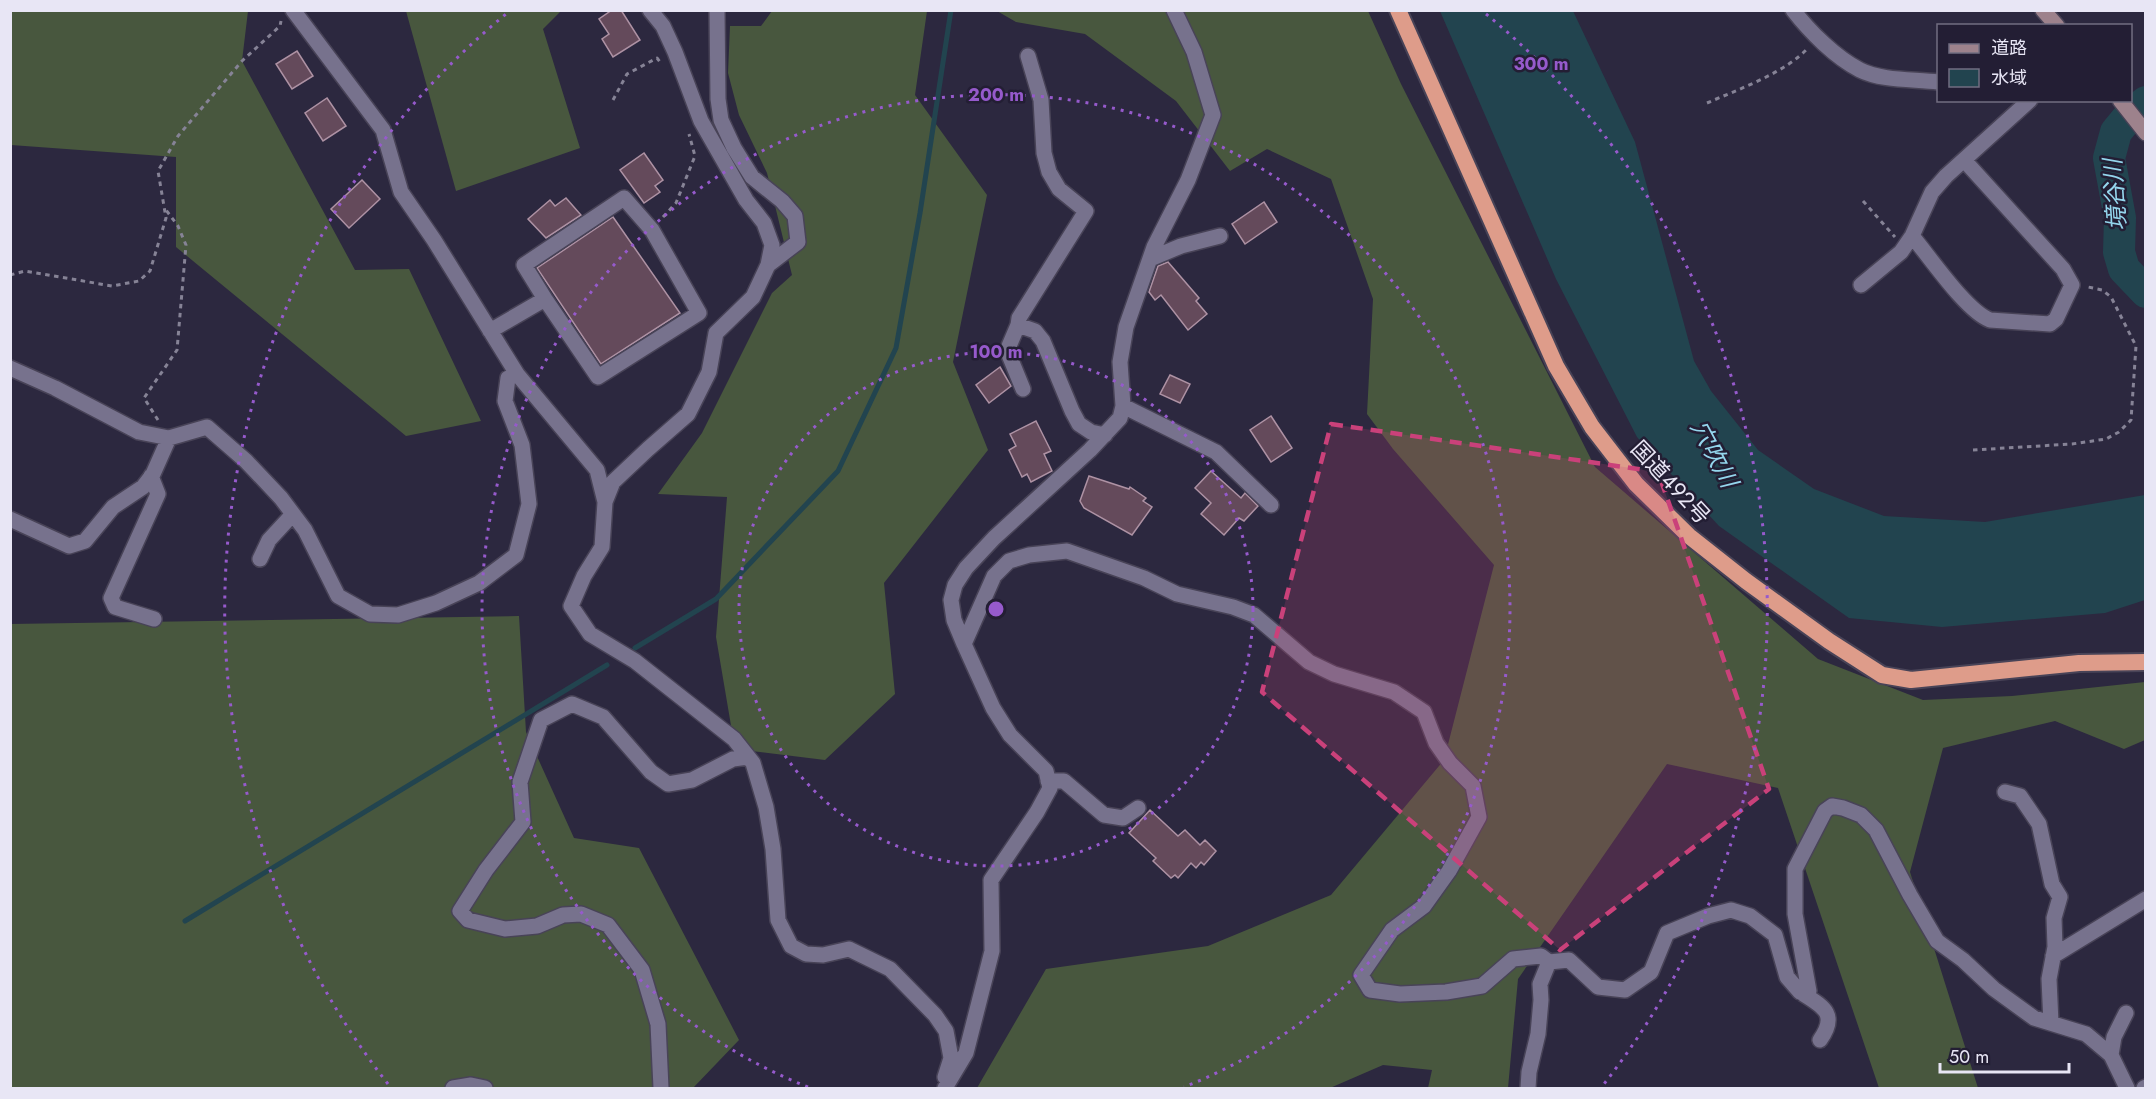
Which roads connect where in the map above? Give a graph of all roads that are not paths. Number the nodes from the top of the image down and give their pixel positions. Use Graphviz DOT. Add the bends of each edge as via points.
graph roads {
  1 [pos="650,10"];
  2 [pos="717,10"];
  3 [pos="1174,10"];
  4 [pos="1398,10"];
  5 [pos="1793,10"];
  6 [pos="2043,10"];
  7 [pos="287,14"];
  8 [pos="2054,24"];
  9 [pos="1028,57"];
  10 [pos="1937,82"];
  11 [pos="2028,102"];
  12 [pos="2121,102"];
  13 [pos="2142,127"];
  14 [pos="1964,160"];
  15 [pos="1220,236"];
  16 [pos="1908,241"];
  17 [pos="1150,259"];
  18 [pos="768,265"];
  19 [pos="1860,285"];
  20 [pos="545,299"];
  21 [pos="1018,325"];
  22 [pos="490,331"];
  23 [pos="10,368"];
  24 [pos="517,374"];
  25 [pos="1023,390"];
  26 [pos="1123,406"];
  27 [pos="1105,435"];
  28 [pos="169,438"];
  29 [pos="151,476"];
  30 [pos="605,502"];
  31 [pos="1271,505"];
  32 [pos="293,514"];
  33 [pos="10,519"];
  34 [pos="260,559"];
  35 [pos="154,619"];
  36 [pos="964,644"];
  37 [pos="2145,662"];
  38 [pos="748,757"];
  39 [pos="1048,781"];
  40 [pos="2005,792"];
  41 [pos="1138,808"];
  42 [pos="2145,899"];
  43 [pos="2053,956"];
  44 [pos="1549,962"];
  45 [pos="1800,992"];
  46 [pos="2126,1013"];
  47 [pos="2051,1023"];
  48 [pos="1820,1040"];
  49 [pos="2111,1055"];
  50 [pos="661,1085"];
  51 [pos="453,1089"];
  52 [pos="485,1089"];
  53 [pos="944,1089"];
  54 [pos="1528,1089"];
  55 [pos="2127,1089"];
  1 -- 18 [label="street" via="675,52 701,122 764,224 772,245"];
  2 -- 18 [label="street" via="721,120 752,177 795,216 798,242"];
  3 -- 17 [label="street" via="1194,52 1213,115 1188,180"];
  4 -- 37 [label="highway, 国道492号" via="1556,366 1593,427 1636,484 1689,536 1829,641 1882,675 1911,680 2079,663"];
  5 -- 10 [label="street" via="1815,36 1860,70"];
  6 -- 8 [label="main road"];
  7 -- 22 [label="street" via="383,130 401,192"];
  9 -- 21 [label="street" via="1041,100 1049,172 1059,189 1086,211"];
  11 -- 14 [label="street"];
  12 -- 13 [label="main road"];
  14 -- 16 [label="street" via="1932,192"];
  14 -- 16 [label="street" via="2063,269 2072,285 2056,319 2050,324 1981,317"];
  15 -- 17 [label="street"];
  16 -- 19 [label="street"];
  17 -- 26 [label="street" via="1126,327 1120,362"];
  18 -- 30 [label="street" via="753,297 716,333 709,372 688,414 614,482"];
  20 -- 20 [label="street" via="524,265 624,198 652,230 699,313 598,377"];
  20 -- 22 [label="street"];
  21 -- 25 [label="street" via="1009,346"];
  21 -- 27 [label="street" via="1035,331 1043,341 1080,424"];
  22 -- 24 [label="street"];
  23 -- 28 [label="street" via="139,432"];
  24 -- 30 [label="street" via="597,470"];
  24 -- 32 [label="street" via="508,378 505,401 522,445 529,504 516,555 479,583 398,615 370,614 338,596"];
  26 -- 27 [label="street" via="1120,418"];
  26 -- 31 [label="street" via="1216,452"];
  27 -- 36 [label="street" via="994,538 961,576 951,600"];
  28 -- 29 [label="street"];
  28 -- 32 [label="street" via="207,427 246,461"];
  29 -- 33 [label="street" via="143,487 113,507 85,541 69,546"];
  29 -- 35 [label="street" via="158,494 111,598 115,607"];
  30 -- 38 [label="street" via="602,547 571,606 590,634 635,661 734,739"];
  32 -- 34 [label="street" via="269,540"];
  36 -- 39 [label="street" via="993,708 1010,735 1046,771"];
  36 -- 44 [label="street" via="994,576 1009,561 1067,551 1133,573 1177,594 1254,615 1309,662 1394,692 1424,712 1436,743 1473,786 1479,817 1474,829 1424,906 1392,930 1374,953 1361,975 1370,990 1400,994 1446,992 1482,986 1513,959 1541,956"];
  38 -- 50 [label="street" via="733,759 692,780 668,784 651,772 603,717 572,704 541,720 520,782 523,822 460,911 468,920 505,928 537,926 563,915 581,914 608,925 642,970 658,1024"];
  38 -- 53 [label="street" via="766,807 778,920 791,946 806,954 824,955 849,949 890,969 936,1014 946,1031 951,1058"];
  39 -- 41 [label="street" via="1064,780 1104,815 1123,818"];
  39 -- 53 [label="street" via="1050,788 1037,812 991,880 992,951 966,1053"];
  40 -- 43 [label="street" via="2020,796 2039,824 2052,884 2060,897 2054,918"];
  42 -- 43 [label="street"];
  43 -- 47 [label="street" via="2049,979"];
  44 -- 45 [label="street" via="1569,960 1598,987 1625,990 1651,972 1667,933 1731,910 1750,915 1775,935 1787,977"];
  44 -- 54 [label="street" via="1540,984 1538,1034"];
  45 -- 47 [label="street" via="1809,991 1795,914 1794,869 1825,811 1832,806 1861,815 1876,830 1937,941 2018,1006"];
  45 -- 48 [label="street" via="1828,1014 1828,1029"];
  46 -- 49 [label="street" via="2114,1037"];
  47 -- 49 [label="street" via="2086,1034"];
  49 -- 55 [label="street"];
  51 -- 52 [label="street" via="471,1085"];
}
